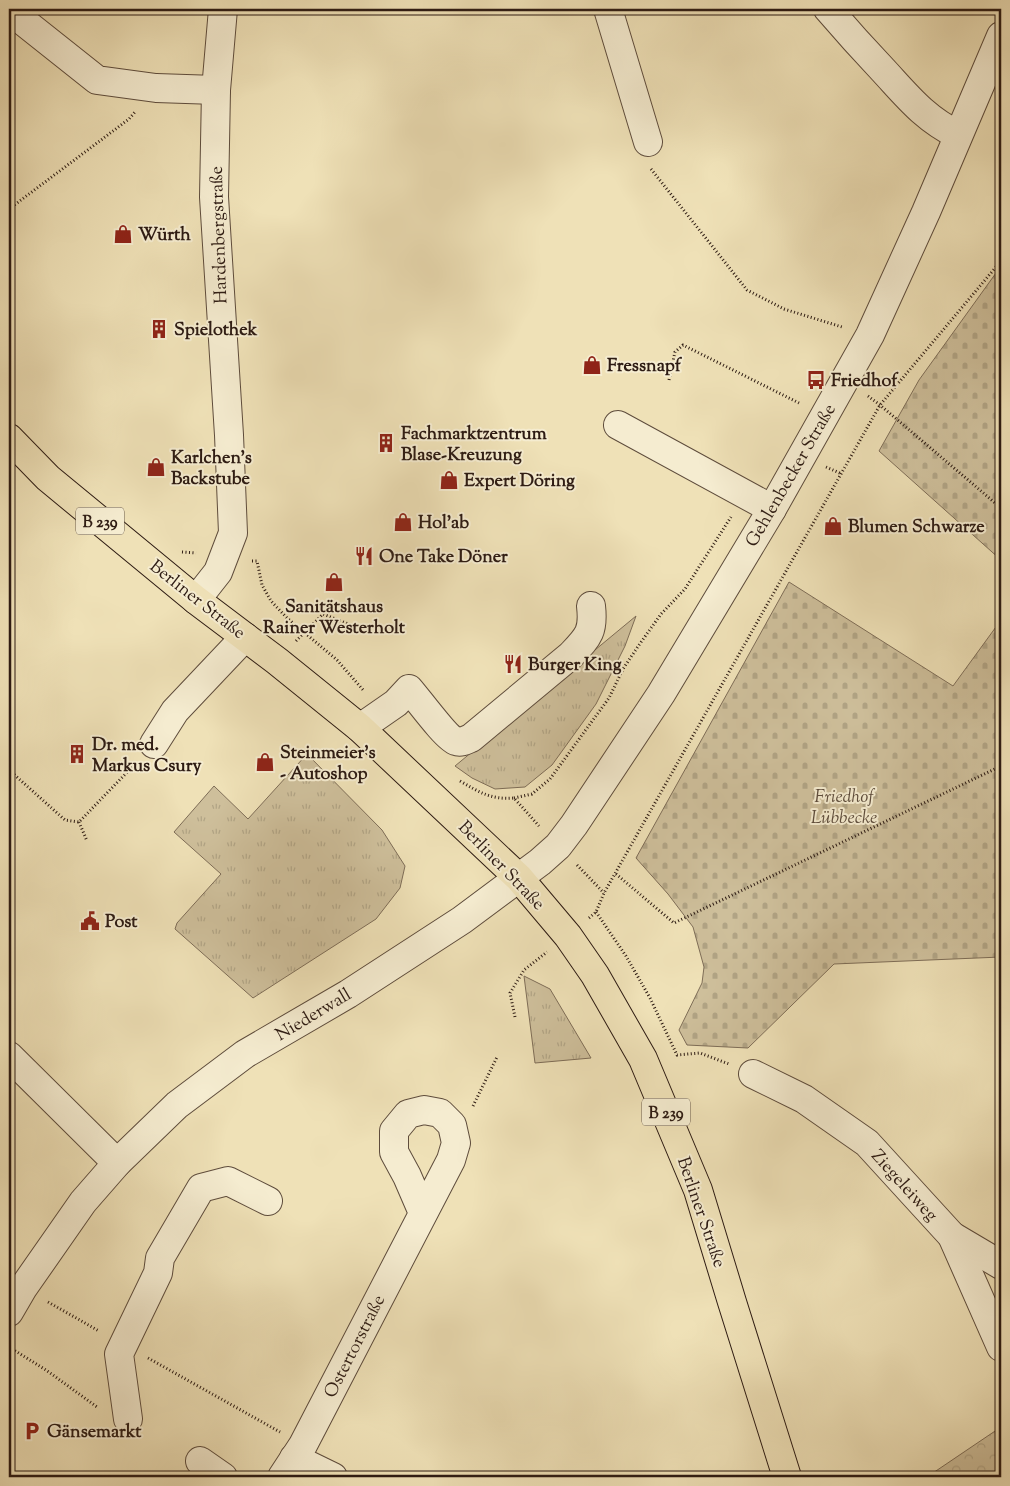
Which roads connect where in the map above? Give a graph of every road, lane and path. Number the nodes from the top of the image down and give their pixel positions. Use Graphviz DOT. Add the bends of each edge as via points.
graph roads {
  1 [pos="12,9"];
  2 [pos="223,9"];
  3 [pos="608,9"];
  4 [pos="828,9"];
  5 [pos="1001,36"];
  6 [pos="156,88"];
  7 [pos="216,90"];
  8 [pos="958,135"];
  9 [pos="648,142"];
  10 [pos="9,209"];
  11 [pos="1001,261"];
  12 [pos="870,335"];
  13 [pos="669,380"];
  14 [pos="880,405"];
  15 [pos="804,406"];
  16 [pos="618,425"];
  17 [pos="9,438"];
  18 [pos="746,494"];
  19 [pos="1001,508"];
  20 [pos="772,509"];
  21 [pos="196,600"];
  22 [pos="592,606"];
  23 [pos="307,629"];
  24 [pos="370,633"];
  25 [pos="245,637"];
  26 [pos="360,728"];
  27 [pos="154,744"];
  28 [pos="1001,766"];
  29 [pos="9,770"];
  30 [pos="514,798"];
  31 [pos="79,822"];
  32 [pos="87,841"];
  33 [pos="616,874"];
  34 [pos="519,878"];
  35 [pos="596,912"];
  36 [pos="568,936"];
  37 [pos="515,1018"];
  38 [pos="9,1056"];
  39 [pos="497,1057"];
  40 [pos="753,1074"];
  41 [pos="456,1143"];
  42 [pos="117,1163"];
  43 [pos="268,1201"];
  44 [pos="423,1213"];
  45 [pos="952,1236"];
  46 [pos="1001,1265"];
  47 [pos="23,1288"];
  48 [pos="9,1312"];
  49 [pos="123,1344"];
  50 [pos="9,1347"];
  51 [pos="1001,1347"];
  52 [pos="101,1409"];
  53 [pos="128,1420"];
  54 [pos="293,1460"];
  55 [pos="200,1461"];
  56 [pos="223,1477"];
  57 [pos="333,1477"];
  58 [pos="787,1477"];
  1 -- 6 [label="street" via="97,80"];
  2 -- 7 [label="street, Hardenbergstraße"];
  3 -- 9 [label="street"];
  4 -- 8 [label="street" via="923,112"];
  5 -- 8 [label="street, Gehlenbecker Straße"];
  6 -- 7 [label="street"];
  6 -- 10 [label="path" via="129,119"];
  7 -- 21 [label="street, Hardenbergstraße" via="214,197 234,533 218,572"];
  8 -- 12 [label="street, Gehlenbecker Straße"];
  9 -- 12 [label="path" via="647,164 747,290 784,309"];
  11 -- 14 [label="path"];
  12 -- 20 [label="street, Gehlenbecker Straße"];
  13 -- 15 [label="path" via="675,352 683,345"];
  14 -- 19 [label="path"];
  14 -- 33 [label="path"];
  16 -- 18 [label="street"];
  17 -- 21 [label="main road, Berliner Straße / B 239" via="48,478"];
  18 -- 20 [label="street"];
  18 -- 30 [label="path" via="685,589 661,614 623,669 609,698 550,779 532,794"];
  20 -- 34 [label="street, Gehlenbecker Straße" via="661,694 574,825 558,846"];
  21 -- 25 [label="main road, Berliner Straße / B 239"];
  22 -- 26 [label="street" via="592,628 585,640 471,738 462,742 451,738 409,689 396,703"];
  23 -- 24 [label="path" via="323,614"];
  25 -- 26 [label="main road, Berliner Straße / B 239"];
  25 -- 27 [label="street" via="175,711"];
  26 -- 34 [label="main road, Berliner Straße / B 239"];
  27 -- 31 [label="path"];
  28 -- 33 [label="path" via="674,923"];
  29 -- 31 [label="path" via="64,820"];
  31 -- 32 [label="path"];
  33 -- 35 [label="path"];
  34 -- 36 [label="main road, Berliner Straße / B 239"];
  34 -- 42 [label="street, Niederwall" via="462,920 348,994 245,1054 177,1105"];
  35 -- 36 [label="path"];
  35 -- 40 [label="path" via="650,998 677,1055 700,1053"];
  36 -- 37 [label="path" via="524,970 510,993"];
  36 -- 58 [label="main road, Berliner Straße / B 239" via="595,975 643,1058 698,1190"];
  38 -- 42 [label="street"];
  39 -- 41 [label="path"];
  40 -- 45 [label="street, Ziegeleiweg" via="804,1099 866,1143"];
  41 -- 44 [label="street, Ostertorstraße" via="451,1160"];
  41 -- 44 [label="street" via="452,1125 440,1113 424,1110 408,1114 394,1131 394,1152"];
  42 -- 47 [label="street, Niederwall" via="83,1202"];
  43 -- 49 [label="street" via="228,1181 201,1188 160,1258 158,1273"];
  44 -- 54 [label="street, Ostertorstraße"];
  45 -- 46 [label="street"];
  45 -- 51 [label="street, Ziegeleiweg"];
  47 -- 48 [label="street, Niederwall"];
  47 -- 49 [label="path"];
  49 -- 53 [label="street" via="118,1354"];
  49 -- 54 [label="path"];
  50 -- 52 [label="path"];
  54 -- 57 [label="street"];
  55 -- 56 [label="street"];
}
